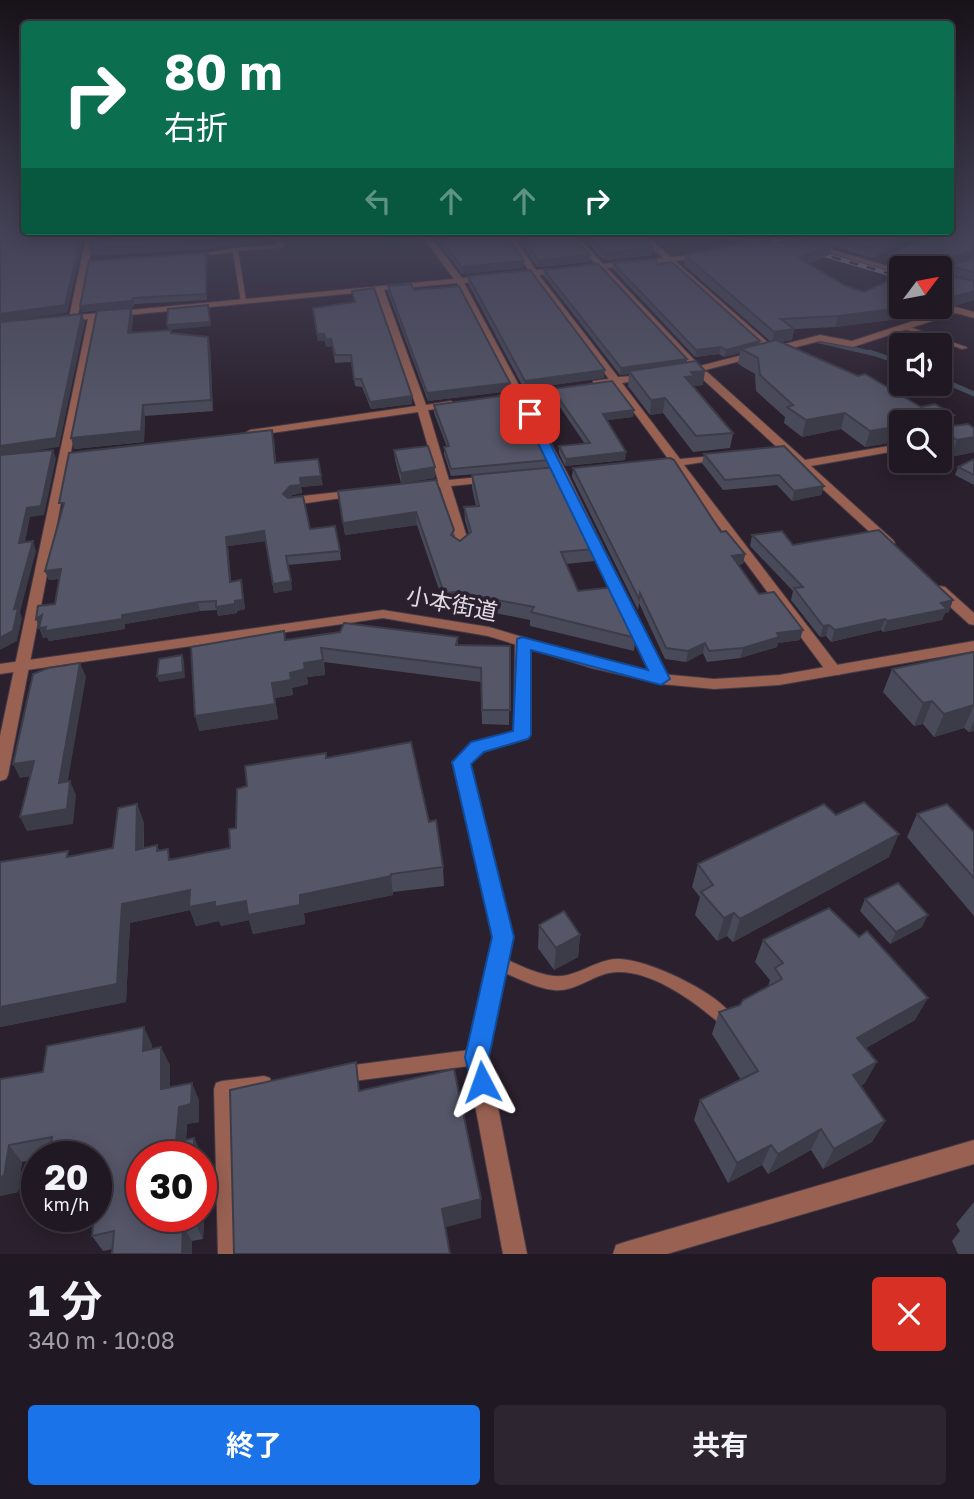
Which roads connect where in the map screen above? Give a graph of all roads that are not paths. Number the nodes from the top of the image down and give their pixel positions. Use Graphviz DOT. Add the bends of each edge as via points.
graph roads {
  1 [pos="77,296"];
  2 [pos="242,296"];
  3 [pos="300,296"];
  4 [pos="382,296"];
  5 [pos="467,296"];
  6 [pos="551,296"];
  7 [pos="630,296"];
  8 [pos="709,296"];
  9 [pos="243,301"];
  10 [pos="974,315"];
  11 [pos="93,316"];
  12 [pos="73,318"];
  13 [pos="60,319"];
  14 [pos="904,327"];
  15 [pos="769,348"];
  16 [pos="964,348"];
  17 [pos="698,369"];
  18 [pos="674,373"];
  19 [pos="663,375"];
  20 [pos="616,380"];
  21 [pos="588,384"];
  22 [pos="561,388"];
  23 [pos="519,394"];
  24 [pos="483,399"];
  25 [pos="458,403"];
  26 [pos="422,408"];
  27 [pos="234,436"];
  28 [pos="787,449"];
  29 [pos="889,449"];
  30 [pos="774,450"];
  31 [pos="733,456"];
  32 [pos="678,462"];
  33 [pos="804,464"];
  34 [pos="652,465"];
  35 [pos="574,471"];
  36 [pos="561,472"];
  37 [pos="548,474"];
  38 [pos="509,478"];
  39 [pos="444,484"];
  40 [pos="408,487"];
  41 [pos="370,492"];
  42 [pos="293,500"];
  43 [pos="460,547"];
  44 [pos="897,551"];
  45 [pos="926,577"];
  46 [pos="974,621"];
  47 [pos="522,642"];
  48 [pos="974,646"];
  49 [pos="22,665"];
  50 [pos="0,669"];
  51 [pos="834,671"];
  52 [pos="661,679"];
  53 [pos="0,775"];
  54 [pos="498,963"];
  55 [pos="726,1019"];
  56 [pos="477,1057"];
  57 [pos="330,1076"];
  58 [pos="276,1083"];
  59 [pos="974,1152"];
  60 [pos="227,1254"];
  61 [pos="514,1254"];
  62 [pos="625,1254"];
  1 -- 12 [label="street"];
  2 -- 9 [label="lane"];
  3 -- 9 [label="street"];
  4 -- 26 [label="street"];
  5 -- 23 [label="street"];
  6 -- 20 [label="street"];
  7 -- 17 [label="street"];
  8 -- 15 [label="street"];
  9 -- 11 [label="street"];
  10 -- 14 [label="street" via="956,310"];
  11 -- 12 [label="street"];
  11 -- 49 [label="street"];
  12 -- 13 [label="street"];
  14 -- 15 [label="street" via="853,344 820,338"];
  14 -- 16 [label="lane"];
  15 -- 17 [label="street"];
  17 -- 18 [label="street"];
  17 -- 28 [label="street"];
  19 -- 20 [label="street"];
  20 -- 21 [label="street"];
  20 -- 32 [label="street"];
  22 -- 23 [label="street"];
  23 -- 24 [label="street"];
  23 -- 36 [label="street"];
  25 -- 26 [label="street"];
  26 -- 27 [label="street"];
  26 -- 39 [label="street"];
  28 -- 30 [label="street"];
  28 -- 33 [label="street"];
  29 -- 33 [label="street"];
  31 -- 32 [label="street"];
  32 -- 34 [label="street"];
  32 -- 51 [label="street"];
  33 -- 44 [label="street"];
  35 -- 36 [label="street"];
  36 -- 37 [label="street"];
  36 -- 52 [label="street"];
  38 -- 39 [label="street"];
  39 -- 40 [label="street"];
  39 -- 43 [label="street" via="463,544"];
  41 -- 42 [label="street"];
  45 -- 46 [label="street"];
  47 -- 49 [label="street, 小本街道" via="383,614"];
  47 -- 52 [label="street, 小本街道"];
  47 -- 54 [label="street" via="522,735 477,747 461,762 503,937"];
  48 -- 51 [label="street, 小本街道"];
  49 -- 50 [label="street, 小本街道"];
  49 -- 53 [label="street"];
  51 -- 52 [label="street, 小本街道" via="714,684"];
  54 -- 55 [label="lane" via="555,983 629,965 670,982"];
  54 -- 56 [label="street"];
  56 -- 57 [label="lane"];
  56 -- 61 [label="street"];
  58 -- 60 [label="lane" via="222,1089"];
  59 -- 62 [label="street"];
}
